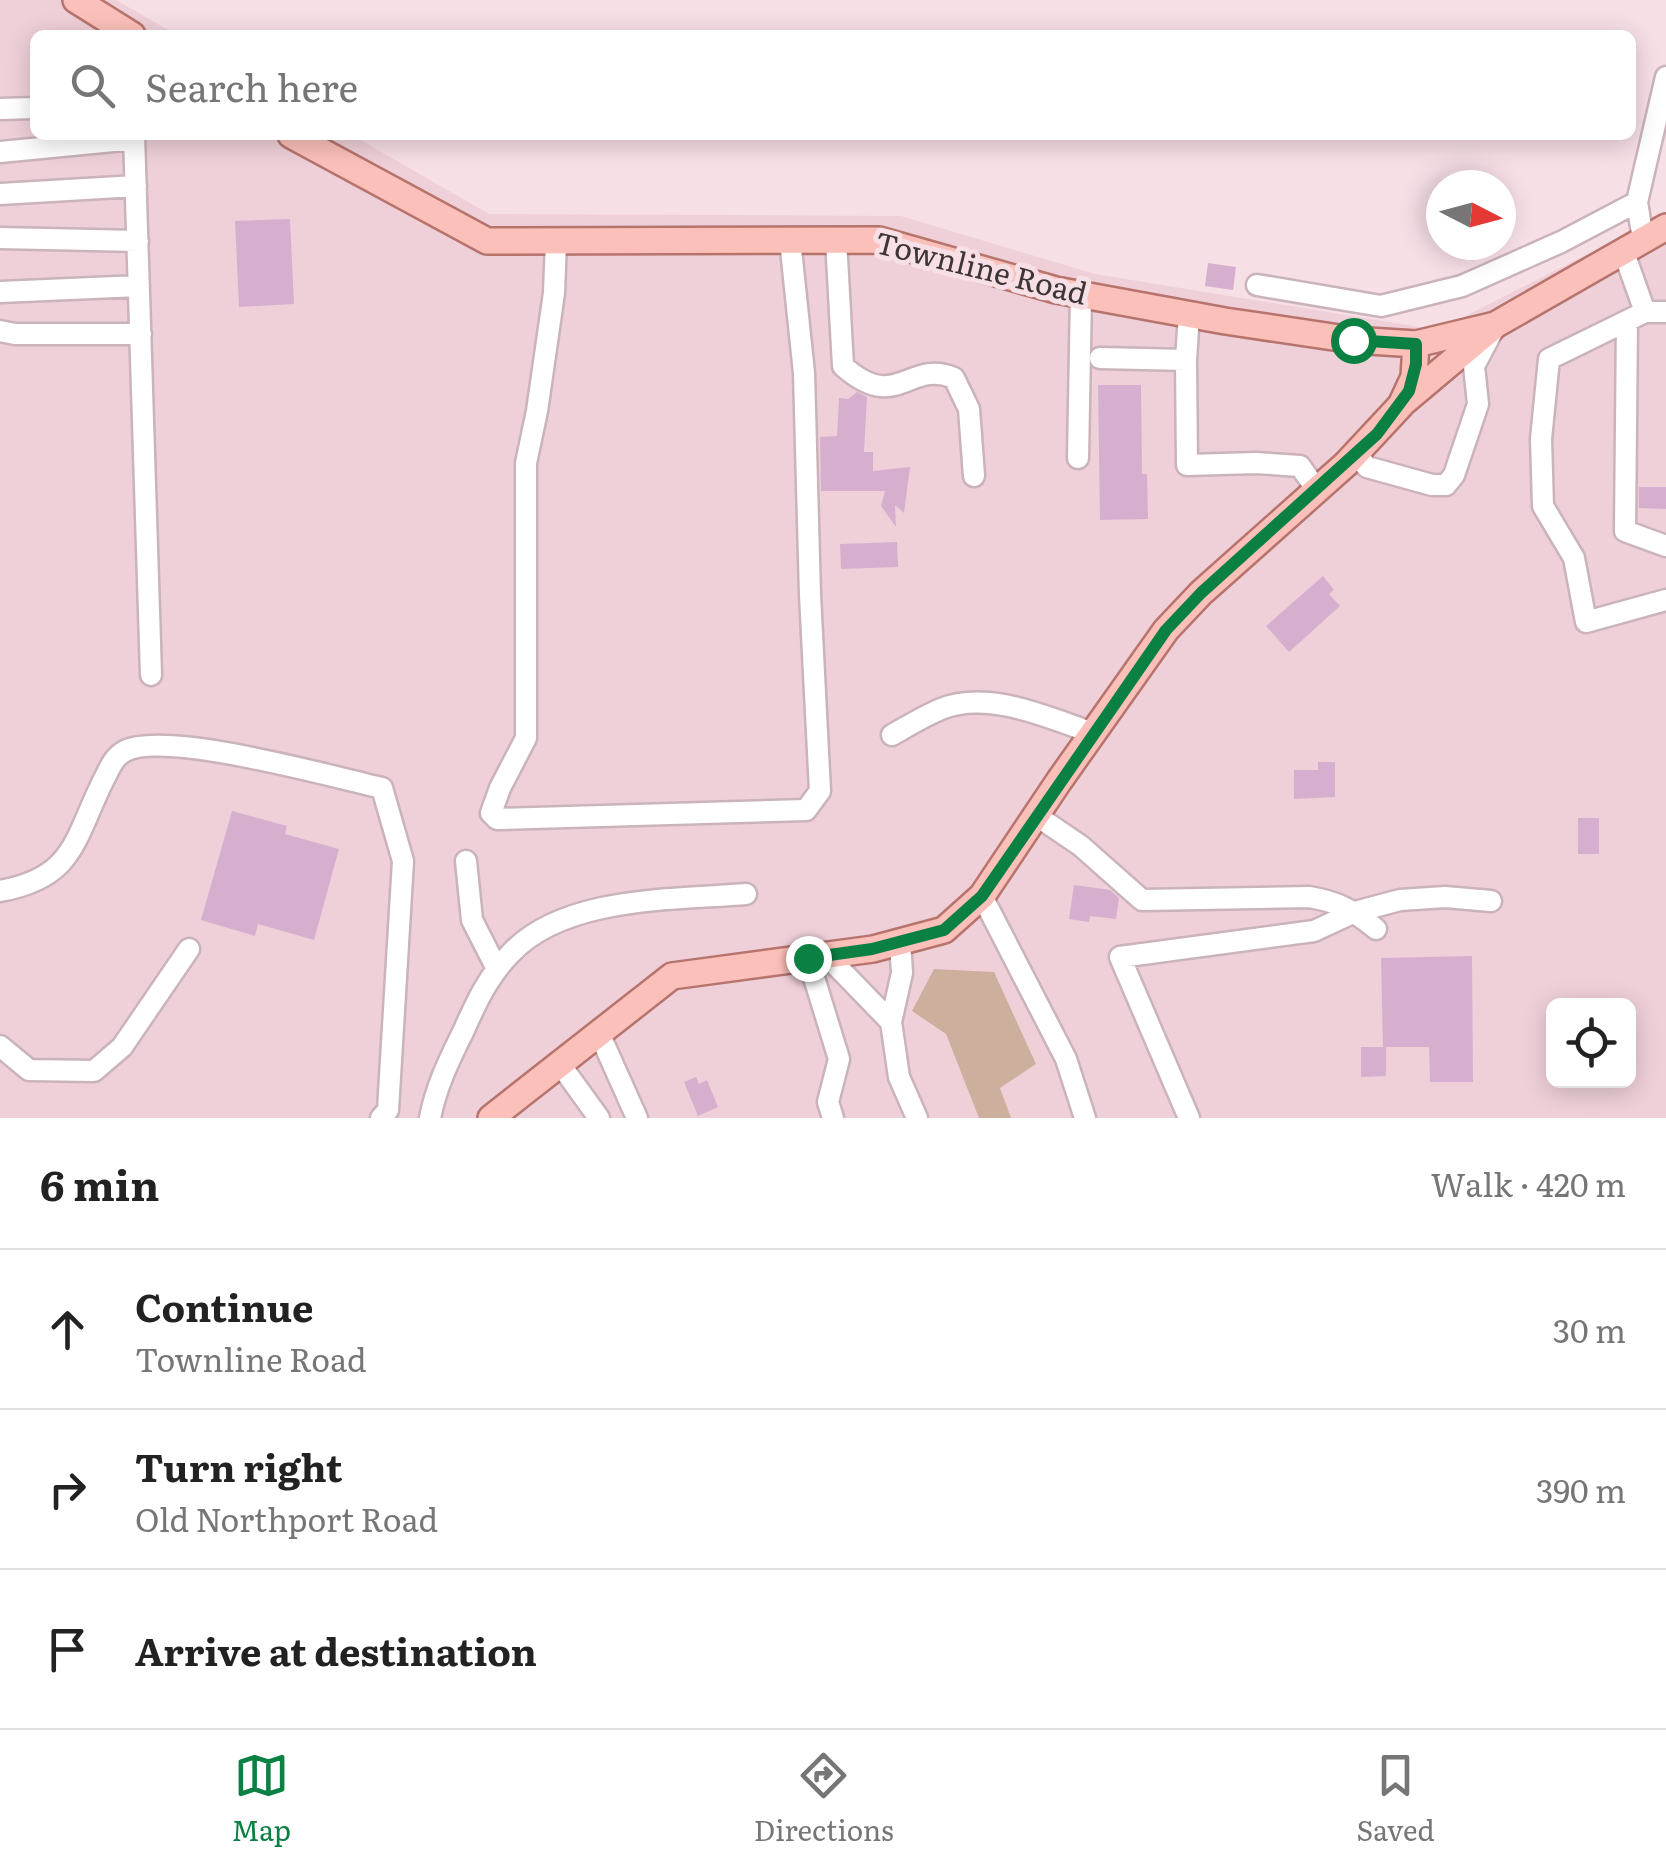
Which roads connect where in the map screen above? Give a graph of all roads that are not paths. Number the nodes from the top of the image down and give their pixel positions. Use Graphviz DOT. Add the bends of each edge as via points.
graph roads {
  1 [pos="76,0"];
  2 [pos="123,30"];
  3 [pos="1666,76"];
  4 [pos="30,108"];
  5 [pos="0,109"];
  6 [pos="107,140"];
  7 [pos="134,140"];
  8 [pos="300,140"];
  9 [pos="0,152"];
  10 [pos="136,186"];
  11 [pos="0,194"];
  12 [pos="1637,202"];
  13 [pos="0,238"];
  14 [pos="1644,239"];
  15 [pos="790,240"];
  16 [pos="836,240"];
  17 [pos="556,241"];
  18 [pos="138,242"];
  19 [pos="1257,285"];
  20 [pos="139,286"];
  21 [pos="0,292"];
  22 [pos="1081,294"];
  23 [pos="1190,314"];
  24 [pos="1646,315"];
  25 [pos="1495,325"];
  26 [pos="0,331"];
  27 [pos="141,334"];
  28 [pos="1416,344"];
  29 [pos="1100,358"];
  30 [pos="1186,360"];
  31 [pos="1401,405"];
  32 [pos="1356,454"];
  33 [pos="1078,458"];
  34 [pos="974,476"];
  35 [pos="1317,490"];
  36 [pos="1666,546"];
  37 [pos="1666,600"];
  38 [pos="151,675"];
  39 [pos="1093,733"];
  40 [pos="892,734"];
  41 [pos="1037,816"];
  42 [pos="466,861"];
  43 [pos="0,891"];
  44 [pos="746,894"];
  45 [pos="982,896"];
  46 [pos="1492,901"];
  47 [pos="1356,912"];
  48 [pos="1376,930"];
  49 [pos="900,942"];
  50 [pos="190,949"];
  51 [pos="817,956"];
  52 [pos="497,969"];
  53 [pos="891,1022"];
  54 [pos="598,1033"];
  55 [pos="0,1046"];
  56 [pos="560,1064"];
  57 [pos="381,1118"];
  58 [pos="430,1118"];
  59 [pos="491,1118"];
  60 [pos="599,1118"];
  61 [pos="637,1118"];
  62 [pos="833,1118"];
  63 [pos="917,1118"];
  64 [pos="1085,1118"];
  65 [pos="1189,1118"];
  1 -- 2 [label="main road"];
  3 -- 12 [label="street"];
  4 -- 5 [label="street"];
  6 -- 9 [label="street"];
  7 -- 10 [label="street"];
  8 -- 17 [label="main road, Townline Road" via="487,241"];
  10 -- 11 [label="street"];
  10 -- 18 [label="street"];
  12 -- 14 [label="street"];
  12 -- 19 [label="street" via="1462,286 1381,306"];
  13 -- 18 [label="street"];
  14 -- 24 [label="street"];
  14 -- 25 [label="main road, Townline Road"];
  15 -- 16 [label="main road, Townline Road"];
  15 -- 17 [label="main road, Townline Road"];
  15 -- 17 [label="street" via="804,373 820,791 806,810 497,818 491,813 500,788 526,738 526,462 554,293"];
  16 -- 22 [label="main road, Townline Road" via="879,240"];
  16 -- 34 [label="street" via="843,366 871,384 894,388 938,372 954,378 969,410"];
  18 -- 20 [label="street"];
  20 -- 21 [label="street"];
  20 -- 27 [label="street"];
  22 -- 23 [label="main road, Townline Road"];
  22 -- 33 [label="street"];
  23 -- 28 [label="main road, Townline Road"];
  23 -- 30 [label="street"];
  24 -- 36 [label="street" via="1625,531"];
  24 -- 37 [label="street" via="1549,359 1543,506 1574,558 1586,622"];
  25 -- 28 [label="main road, Townline Road"];
  25 -- 31 [label="main road"];
  25 -- 32 [label="street" via="1474,366 1478,404 1446,485 1366,467"];
  26 -- 27 [label="street"];
  27 -- 38 [label="street"];
  28 -- 31 [label="main road" via="1414,377"];
  29 -- 30 [label="street"];
  30 -- 35 [label="street" via="1187,465 1300,466"];
  31 -- 32 [label="main road"];
  32 -- 35 [label="main road"];
  35 -- 39 [label="main road" via="1166,630"];
  39 -- 40 [label="street" via="978,702 943,708"];
  39 -- 41 [label="main road"];
  41 -- 45 [label="main road"];
  41 -- 47 [label="street" via="1142,900 1309,896"];
  42 -- 52 [label="street" via="472,920"];
  43 -- 57 [label="street" via="43,879 62,865 113,760 145,745 222,752 382,788 402,861 388,1110"];
  44 -- 52 [label="street" via="621,904 552,924"];
  45 -- 49 [label="main road" via="944,930"];
  45 -- 64 [label="street" via="1066,1058"];
  46 -- 47 [label="street" via="1400,900"];
  47 -- 48 [label="street"];
  47 -- 65 [label="street" via="1314,931 1120,957"];
  49 -- 51 [label="main road"];
  49 -- 53 [label="street" via="902,973"];
  50 -- 55 [label="street" via="122,1047 94,1071 29,1070"];
  51 -- 53 [label="street"];
  51 -- 54 [label="main road" via="672,976"];
  51 -- 62 [label="street" via="840,1059 828,1102"];
  52 -- 58 [label="street" via="435,1091"];
  53 -- 63 [label="street" via="898,1077"];
  54 -- 56 [label="main road"];
  54 -- 61 [label="street"];
  56 -- 59 [label="main road"];
  56 -- 60 [label="street"];
}
